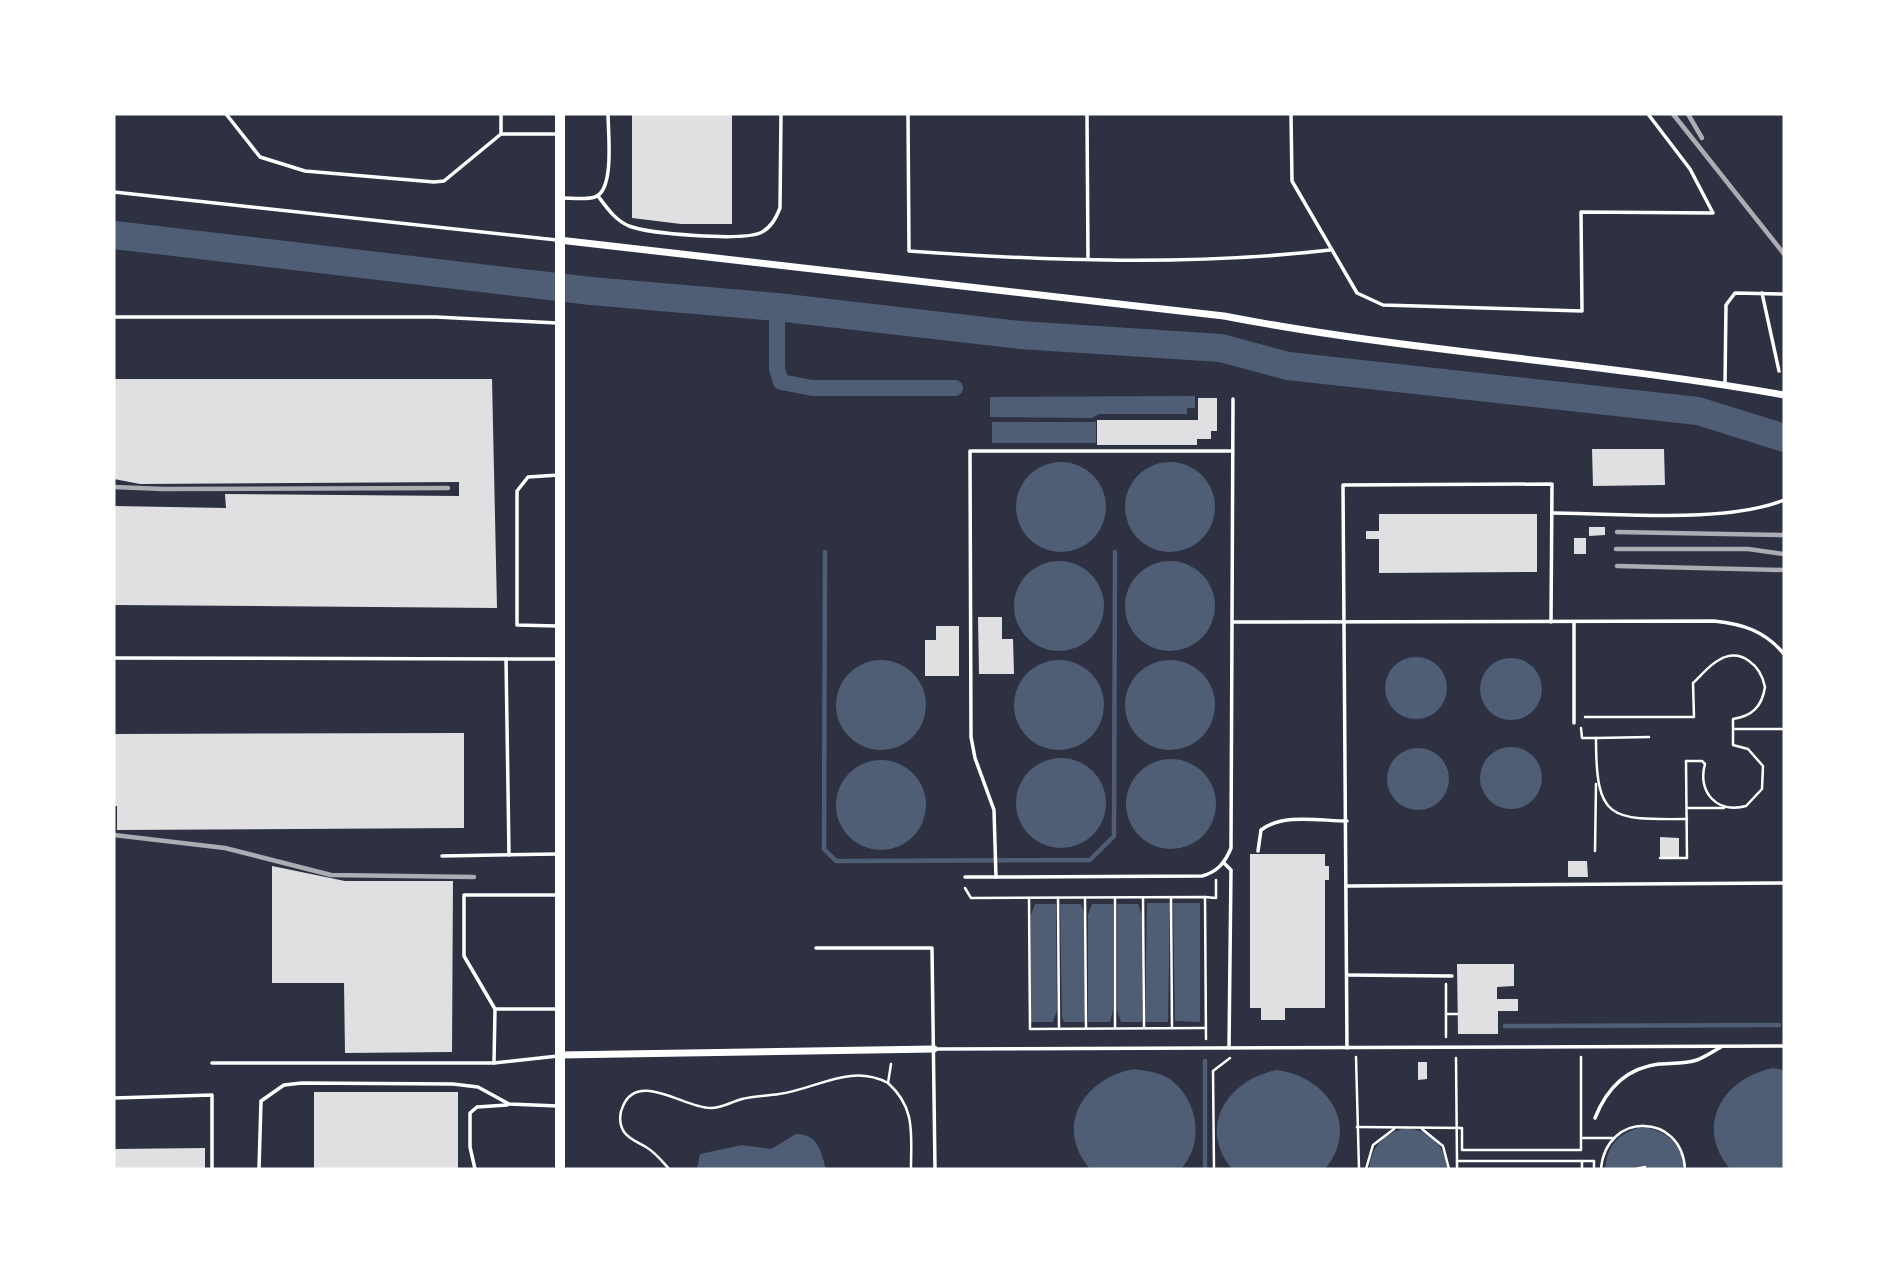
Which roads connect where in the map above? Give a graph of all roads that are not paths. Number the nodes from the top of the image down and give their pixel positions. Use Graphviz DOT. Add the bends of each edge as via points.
graph roads {
  1 [pos="226,114"];
  2 [pos="501,114"];
  3 [pos="560,114"];
  4 [pos="607,114"];
  5 [pos="781,114"];
  6 [pos="908,114"];
  7 [pos="1087,114"];
  8 [pos="1291,114"];
  9 [pos="1648,114"];
  10 [pos="501,134"];
  11 [pos="560,134"];
  12 [pos="114,192"];
  13 [pos="598,196"];
  14 [pos="560,198"];
  15 [pos="559,240"];
  16 [pos="1330,250"];
  17 [pos="1088,259"];
  18 [pos="1762,293"];
  19 [pos="1784,294"];
  20 [pos="114,317"];
  21 [pos="559,323"];
  22 [pos="1779,371"];
  23 [pos="1726,384"];
  24 [pos="1784,395"];
  25 [pos="1233,399"];
  26 [pos="1232,451"];
  27 [pos="559,475"];
  28 [pos="1784,500"];
  29 [pos="1552,513"];
  30 [pos="1232,622"];
  31 [pos="1551,622"];
  32 [pos="1574,622"];
  33 [pos="1346,623"];
  34 [pos="559,626"];
  35 [pos="1784,654"];
  36 [pos="114,658"];
  37 [pos="506,659"];
  38 [pos="559,659"];
  39 [pos="1574,723"];
  40 [pos="1347,821"];
  41 [pos="1258,851"];
  42 [pos="509,855"];
  43 [pos="560,855"];
  44 [pos="443,856"];
  45 [pos="1224,863"];
  46 [pos="965,877"];
  47 [pos="996,877"];
  48 [pos="1784,883"];
  49 [pos="1347,886"];
  50 [pos="560,895"];
  51 [pos="816,948"];
  52 [pos="1347,975"];
  53 [pos="1449,976"];
  54 [pos="495,1009"];
  55 [pos="560,1009"];
  56 [pos="1722,1046"];
  57 [pos="1784,1046"];
  58 [pos="1229,1048"];
  59 [pos="1347,1048"];
  60 [pos="934,1049"];
  61 [pos="560,1055"];
  62 [pos="212,1062"];
  63 [pos="494,1063"];
  64 [pos="114,1098"];
  65 [pos="509,1104"];
  66 [pos="560,1107"];
  67 [pos="1595,1118"];
  68 [pos="212,1169"];
  69 [pos="259,1169"];
  70 [pos="475,1169"];
  71 [pos="560,1169"];
  72 [pos="935,1169"];
  1 -- 10 [label="lane" via="260,157 305,170 434,182 444,181"];
  2 -- 10 [label="lane"];
  3 -- 11 [label="main road"];
  4 -- 13 [label="lane" via="607,180"];
  5 -- 13 [label="lane" via="780,208 765,230 736,237 630,226 618,220"];
  6 -- 17 [label="lane" via="909,251"];
  7 -- 17 [label="lane"];
  8 -- 16 [label="lane" via="1292,181"];
  9 -- 16 [label="lane" via="1690,169 1713,214 1581,212 1583,311 1383,305 1357,293"];
  10 -- 11 [label="lane"];
  11 -- 14 [label="main road"];
  12 -- 15 [label="lane"];
  13 -- 14 [label="lane"];
  14 -- 15 [label="main road"];
  15 -- 21 [label="main road"];
  15 -- 23 [label="street" via="1224,316 1310,332"];
  16 -- 17 [label="lane" via="1257,258"];
  18 -- 19 [label="lane"];
  18 -- 22 [label="lane"];
  18 -- 23 [label="lane" via="1735,293 1726,305"];
  20 -- 21 [label="lane" via="436,317"];
  21 -- 27 [label="main road"];
  23 -- 24 [label="street"];
  25 -- 26 [label="lane"];
  26 -- 30 [label="lane"];
  26 -- 47 [label="lane" via="970,451 971,737 991,798"];
  27 -- 34 [label="main road"];
  27 -- 34 [label="lane" via="528,477 517,491 517,625"];
  28 -- 29 [label="lane" via="1725,513"];
  29 -- 31 [label="lane"];
  29 -- 33 [label="lane" via="1552,485 1343,485"];
  30 -- 33 [label="lane"];
  30 -- 45 [label="lane" via="1231,848"];
  31 -- 32 [label="lane"];
  31 -- 33 [label="lane"];
  32 -- 35 [label="lane" via="1734,623 1762,633"];
  32 -- 39 [label="lane"];
  33 -- 40 [label="lane"];
  34 -- 38 [label="main road"];
  36 -- 37 [label="lane"];
  37 -- 38 [label="lane"];
  37 -- 42 [label="lane"];
  38 -- 43 [label="main road"];
  40 -- 41 [label="lane" via="1268,825 1261,830"];
  40 -- 49 [label="lane"];
  42 -- 43 [label="lane"];
  42 -- 44 [label="lane"];
  43 -- 50 [label="main road"];
  45 -- 47 [label="lane" via="1202,876"];
  45 -- 58 [label="lane" via="1231,870"];
  46 -- 47 [label="lane"];
  48 -- 49 [label="lane"];
  49 -- 52 [label="lane"];
  50 -- 54 [label="lane" via="464,895 464,956"];
  50 -- 55 [label="main road"];
  51 -- 60 [label="lane" via="932,948"];
  52 -- 53 [label="lane"];
  52 -- 59 [label="lane"];
  54 -- 55 [label="lane"];
  54 -- 63 [label="lane"];
  55 -- 61 [label="main road"];
  56 -- 57 [label="lane"];
  56 -- 59 [label="lane"];
  56 -- 67 [label="lane" via="1696,1061 1635,1071 1604,1096"];
  58 -- 59 [label="lane"];
  58 -- 60 [label="lane"];
  60 -- 61 [label="street"];
  60 -- 72 [label="lane"];
  61 -- 63 [label="lane"];
  61 -- 66 [label="main road"];
  62 -- 63 [label="lane"];
  64 -- 68 [label="lane" via="212,1095"];
  65 -- 66 [label="lane"];
  65 -- 69 [label="lane" via="478,1087 453,1084 284,1085 261,1101"];
  65 -- 70 [label="lane" via="477,1107 470,1113"];
  66 -- 71 [label="main road"];
}
